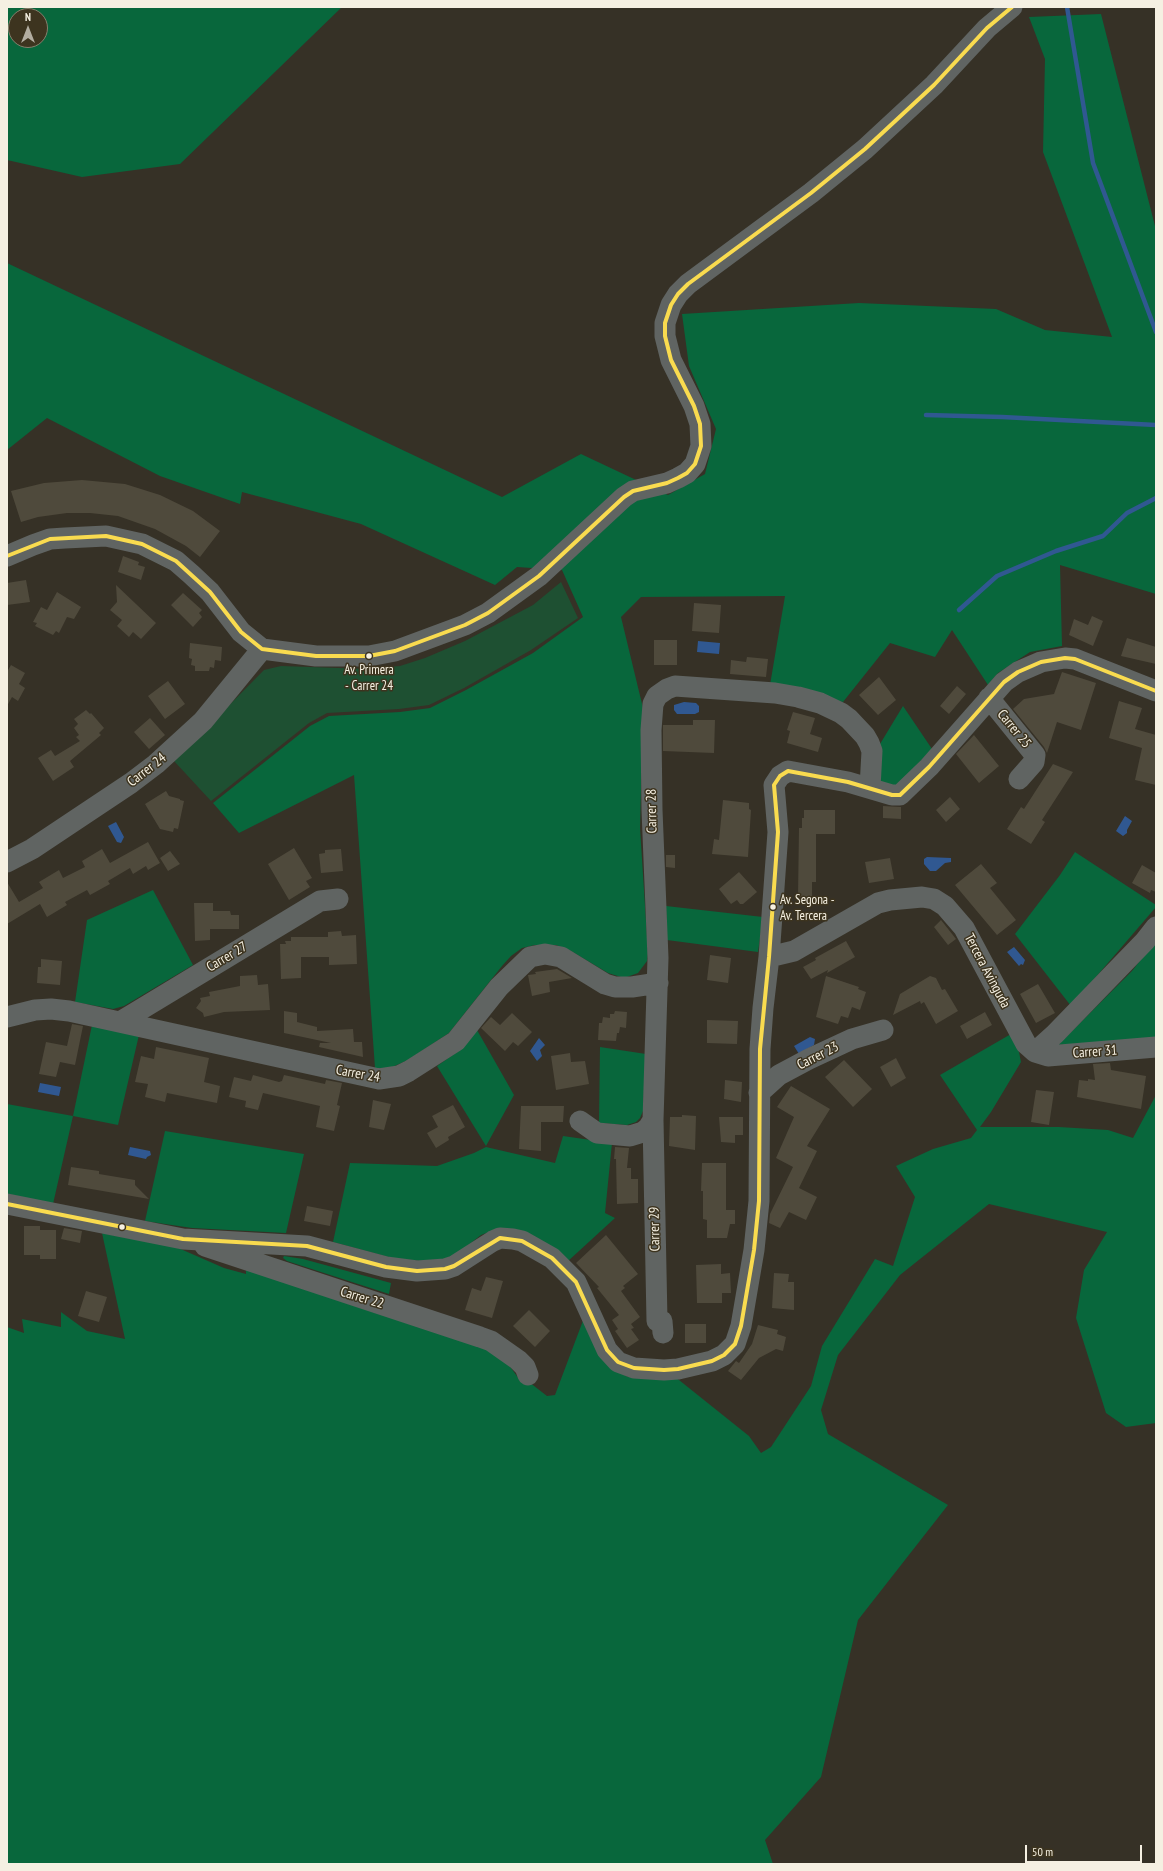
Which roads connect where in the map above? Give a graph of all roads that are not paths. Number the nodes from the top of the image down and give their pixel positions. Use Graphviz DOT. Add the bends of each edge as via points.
graph roads {
  1 [pos="1012,7"];
  2 [pos="7,556"];
  3 [pos="262,649"];
  4 [pos="1156,691"];
  5 [pos="989,698"];
  6 [pos="1019,779"];
  7 [pos="870,788"];
  8 [pos="7,862"];
  9 [pos="338,899"];
  10 [pos="1156,927"];
  11 [pos="769,957"];
  12 [pos="658,983"];
  13 [pos="7,1017"];
  14 [pos="120,1022"];
  15 [pos="882,1030"];
  16 [pos="1156,1047"];
  17 [pos="1035,1052"];
  18 [pos="759,1093"];
  19 [pos="653,1120"];
  20 [pos="580,1121"];
  21 [pos="7,1204"];
  22 [pos="183,1239"];
  23 [pos="663,1333"];
  24 [pos="528,1375"];
  1 -- 3 [label="street" via="987,28 934,85 865,149 678,294 671,305 665,336 671,360 698,415 702,437 700,454 687,473 667,483 624,497 539,576 488,613 466,625 395,651 369,656 316,656"];
  2 -- 3 [label="street" via="50,539 71,537 106,536 142,544 176,561 192,575 210,592 241,632"];
  3 -- 8 [label="street, Carrer 24" via="203,721 156,764 38,845"];
  4 -- 5 [label="street" via="1065,658 1041,662 1018,672"];
  5 -- 6 [label="street, Carrer 25" via="1035,756 1034,762"];
  5 -- 7 [label="street" via="900,795"];
  7 -- 11 [label="street" via="788,770 774,785 778,832"];
  7 -- 12 [label="street, Carrer 28" via="872,750 869,743 849,719 832,708 775,693 675,686 661,692 653,704 651,730"];
  9 -- 14 [label="street, Carrer 27" via="320,901"];
  10 -- 17 [label="street"];
  11 -- 17 [label="street, Tercera Avinguda" via="794,951 878,903 901,899 934,899 945,906 964,928 1026,1044"];
  11 -- 18 [label="street" via="763,1008"];
  12 -- 14 [label="street, Carrer 24" via="632,988 615,987 605,984 561,956 537,954 525,961 499,987 456,1041 409,1072 379,1079"];
  12 -- 19 [label="street, Carrer 28"];
  13 -- 14 [label="street, Carrer 24" via="31,1010 55,1009"];
  15 -- 18 [label="street, Carrer 23" via="852,1039 809,1059 779,1075"];
  16 -- 17 [label="street, Carrer 31" via="1048,1056"];
  18 -- 22 [label="street" via="758,1216 741,1326 735,1344 724,1356 700,1364 678,1369 653,1370 634,1368 618,1362 607,1350 576,1282 552,1258 522,1241 500,1238 454,1266 432,1271 386,1267 308,1246"];
  19 -- 20 [label="street" via="643,1132 630,1136 597,1133"];
  19 -- 23 [label="street, Carrer 29" via="657,1321 662,1321"];
  21 -- 22 [label="street"];
  22 -- 24 [label="street, Carrer 22" via="474,1334 518,1360"];
}
